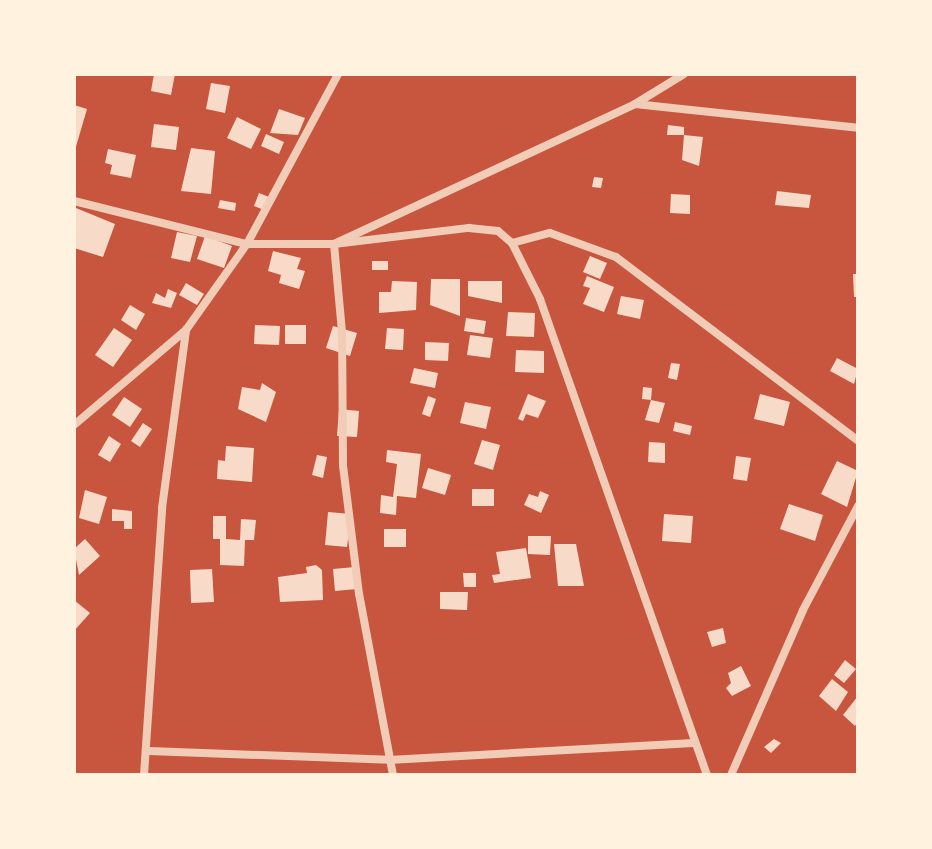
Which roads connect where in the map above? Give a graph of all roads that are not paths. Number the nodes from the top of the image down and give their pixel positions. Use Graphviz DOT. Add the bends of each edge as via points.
graph roads {
  1 [pos="338,74"];
  2 [pos="684,74"];
  3 [pos="635,104"];
  4 [pos="858,128"];
  5 [pos="74,201"];
  6 [pos="512,243"];
  7 [pos="247,244"];
  8 [pos="334,244"];
  9 [pos="186,330"];
  10 [pos="74,425"];
  11 [pos="858,441"];
  12 [pos="858,506"];
  13 [pos="694,743"];
  14 [pos="149,751"];
  15 [pos="389,760"];
  16 [pos="144,775"];
  17 [pos="393,775"];
  18 [pos="707,775"];
  19 [pos="731,775"];
  1 -- 7 [label="street"];
  2 -- 3 [label="street"];
  3 -- 4 [label="street"];
  3 -- 8 [label="street"];
  5 -- 7 [label="street"];
  6 -- 8 [label="street" via="498,231 469,228"];
  6 -- 11 [label="street" via="550,233 616,257"];
  6 -- 13 [label="street" via="540,299"];
  7 -- 8 [label="street"];
  7 -- 9 [label="street"];
  8 -- 15 [label="street" via="342,332 343,465 359,594"];
  9 -- 10 [label="street"];
  9 -- 14 [label="street" via="162,508"];
  12 -- 19 [label="street" via="803,610"];
  13 -- 15 [label="street"];
  13 -- 18 [label="street"];
  14 -- 15 [label="street"];
  14 -- 16 [label="street"];
  15 -- 17 [label="street"];
}
